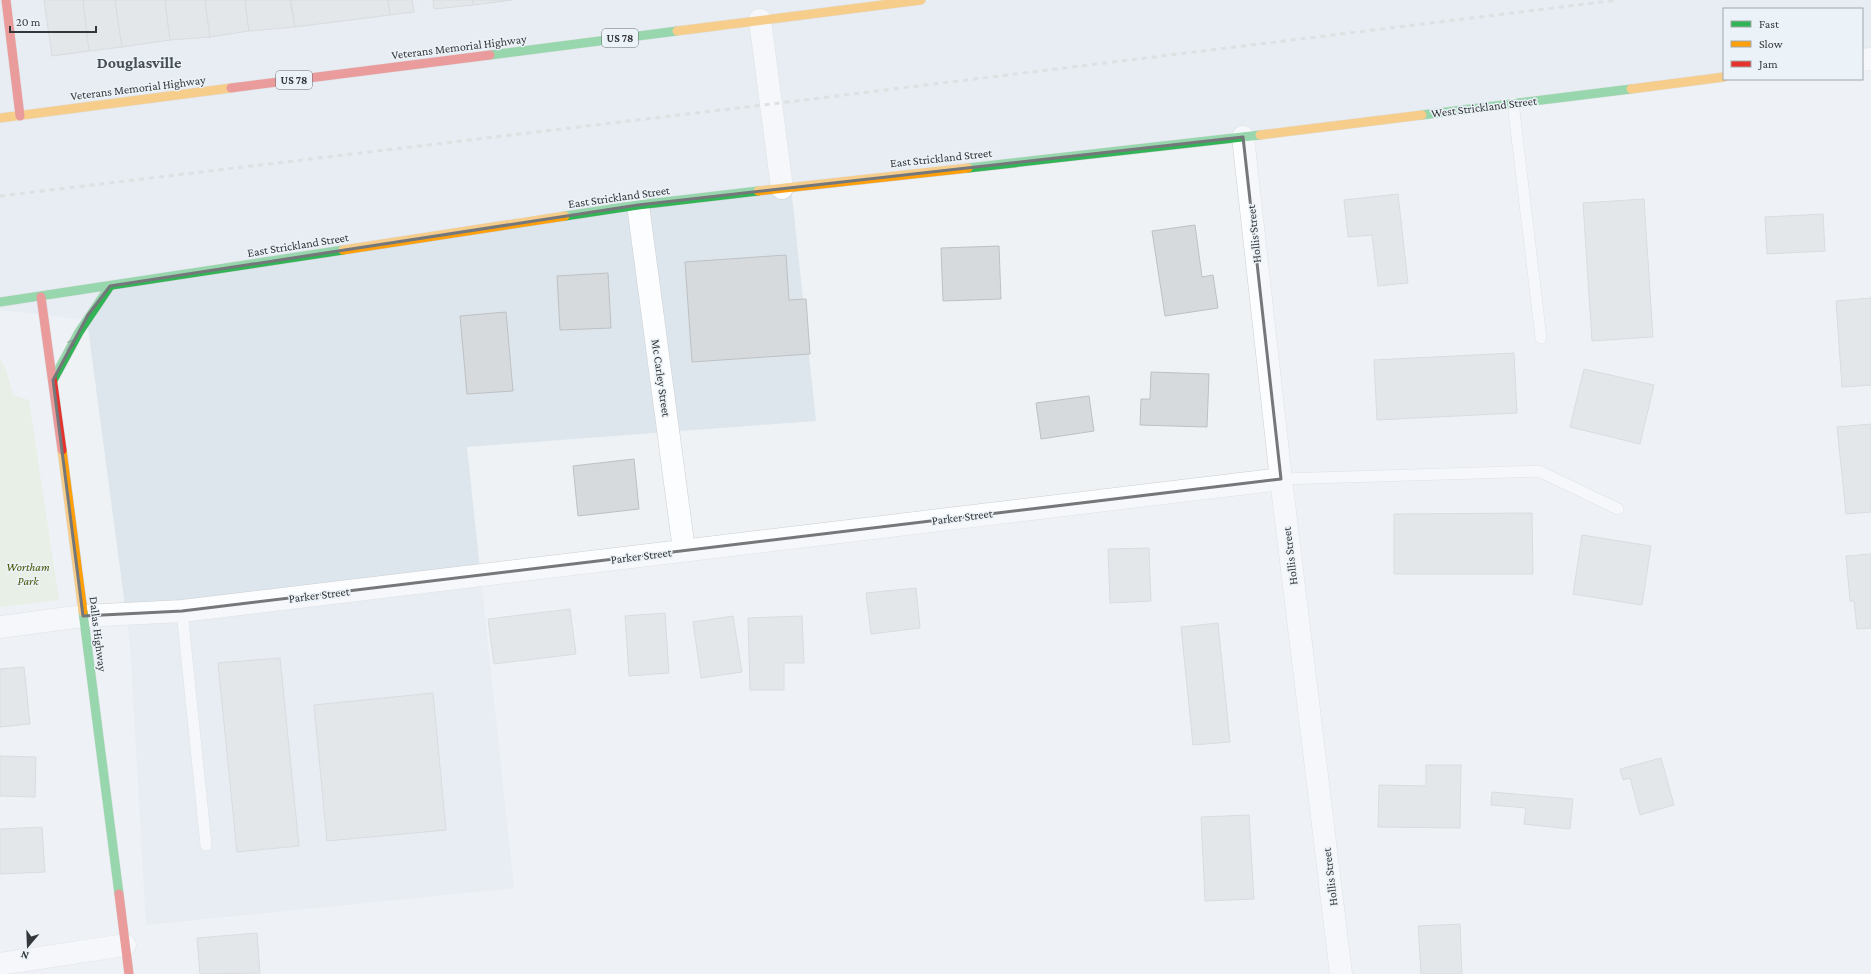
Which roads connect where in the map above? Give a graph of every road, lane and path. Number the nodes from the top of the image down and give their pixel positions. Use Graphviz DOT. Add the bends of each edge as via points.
graph roads {
  1 [pos="6,0"];
  2 [pos="423,0"];
  3 [pos="921,0"];
  4 [pos="425,10"];
  5 [pos="760,20"];
  6 [pos="1723,77"];
  7 [pos="1513,103"];
  8 [pos="20,116"];
  9 [pos="0,118"];
  10 [pos="1243,137"];
  11 [pos="782,188"];
  12 [pos="638,205"];
  13 [pos="110,286"];
  14 [pos="41,297"];
  15 [pos="0,302"];
  16 [pos="1541,338"];
  17 [pos="54,380"];
  18 [pos="1281,479"];
  19 [pos="1618,509"];
  20 [pos="684,550"];
  21 [pos="182,612"];
  22 [pos="83,616"];
  23 [pos="0,626"];
  24 [pos="206,845"];
  25 [pos="125,945"];
  26 [pos="0,964"];
  27 [pos="129,974"];
  28 [pos="1341,974"];
  1 -- 8 [label="main road"];
  2 -- 4 [label="path"];
  3 -- 5 [label="main road, Veterans Memorial Highway / US 78"];
  5 -- 8 [label="main road, Veterans Memorial Highway / US 78"];
  5 -- 11 [label="street"];
  6 -- 7 [label="main road, West Strickland Street"];
  7 -- 10 [label="main road, West Strickland Street"];
  7 -- 16 [label="lane"];
  8 -- 9 [label="main road, Veterans Memorial Highway / US 78"];
  10 -- 11 [label="main road, East Strickland Street"];
  10 -- 18 [label="street, Hollis Street"];
  11 -- 12 [label="main road, East Strickland Street"];
  12 -- 13 [label="main road, East Strickland Street"];
  12 -- 20 [label="street, Mc Carley Street"];
  13 -- 14 [label="main road, East Strickland Street"];
  17 -- 13 [label="main road, one-way" via="88,315"];
  14 -- 15 [label="main road, East Strickland Street"];
  14 -- 17 [label="main road, Dallas Highway"];
  17 -- 22 [label="main road, Dallas Highway"];
  18 -- 19 [label="lane" via="1539,471"];
  18 -- 20 [label="street, Parker Street"];
  18 -- 28 [label="street, Hollis Street"];
  20 -- 21 [label="street, Parker Street"];
  21 -- 22 [label="street, Parker Street"];
  21 -- 24 [label="lane"];
  22 -- 23 [label="street, Parker Street"];
  22 -- 25 [label="main road, Dallas Highway"];
  25 -- 26 [label="street"];
  25 -- 27 [label="main road, Dallas Highway"];
}
